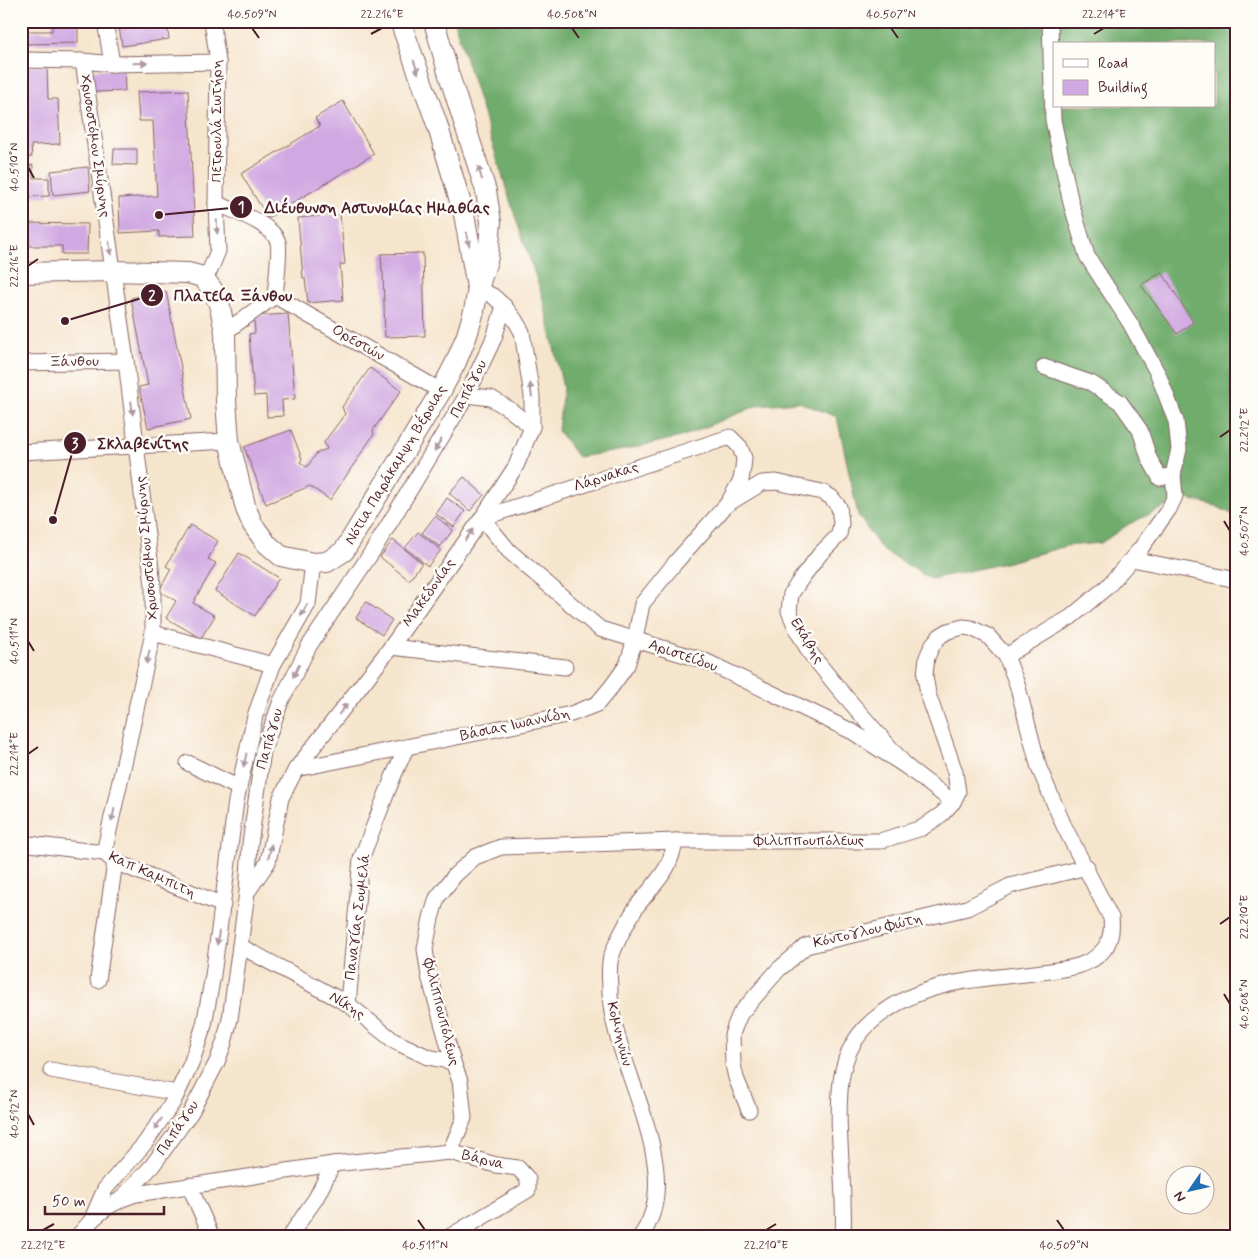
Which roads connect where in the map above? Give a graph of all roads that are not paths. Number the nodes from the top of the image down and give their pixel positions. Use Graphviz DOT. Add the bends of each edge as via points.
graph roads {
  1 [pos="105,21"];
  2 [pos="212,21"];
  3 [pos="400,21"];
  4 [pos="434,21"];
  5 [pos="1050,21"];
  6 [pos="21,60"];
  7 [pos="83,61"];
  8 [pos="218,62"];
  9 [pos="112,64"];
  10 [pos="216,204"];
  11 [pos="113,271"];
  12 [pos="21,273"];
  13 [pos="203,278"];
  14 [pos="478,289"];
  15 [pos="276,296"];
  16 [pos="504,306"];
  17 [pos="225,332"];
  18 [pos="126,362"];
  19 [pos="21,363"];
  20 [pos="1044,367"];
  21 [pos="441,391"];
  22 [pos="468,395"];
  23 [pos="532,427"];
  24 [pos="730,437"];
  25 [pos="229,441"];
  26 [pos="137,445"];
  27 [pos="21,452"];
  28 [pos="1173,475"];
  29 [pos="728,503"];
  30 [pos="482,518"];
  31 [pos="1132,559"];
  32 [pos="313,563"];
  33 [pos="1237,580"];
  34 [pos="153,634"];
  35 [pos="635,639"];
  36 [pos="391,647"];
  37 [pos="1006,656"];
  38 [pos="274,665"];
  39 [pos="565,667"];
  40 [pos="406,748"];
  41 [pos="188,763"];
  42 [pos="907,767"];
  43 [pos="296,769"];
  44 [pos="239,788"];
  45 [pos="953,802"];
  46 [pos="676,841"];
  47 [pos="21,843"];
  48 [pos="110,857"];
  49 [pos="1087,867"];
  50 [pos="247,892"];
  51 [pos="223,905"];
  52 [pos="240,946"];
  53 [pos="98,980"];
  54 [pos="348,1004"];
  55 [pos="453,1062"];
  56 [pos="51,1070"];
  57 [pos="177,1093"];
  58 [pos="749,1110"];
  59 [pos="450,1152"];
  60 [pos="334,1164"];
  61 [pos="189,1186"];
  62 [pos="122,1198"];
  63 [pos="91,1221"];
  64 [pos="77,1237"];
  65 [pos="212,1237"];
  66 [pos="289,1237"];
  67 [pos="449,1237"];
  68 [pos="640,1237"];
  69 [pos="843,1237"];
  1 -- 9 [label="street, Χρυσοστόμου Σμύρνης"];
  2 -- 8 [label="street, Πετρουλά Σωτήρη"];
  3 -- 14 [label="main road, Νότια Παράκαμψη Βέροιας, one-way" via="437,124 464,214"];
  14 -- 4 [label="main road, Νότια Παράκαμψη Βέροιας, one-way" via="488,257 490,222 486,191"];
  5 -- 28 [label="street" via="1053,120 1071,203 1087,256 1158,374 1176,421 1179,449"];
  6 -- 7 [label="street"];
  7 -- 9 [label="street"];
  7 -- 11 [label="street, Χρυσοστόμου Σμύρνης, one-way"];
  9 -- 8 [label="street, one-way"];
  8 -- 10 [label="street, Πετρουλά Σωτήρη"];
  10 -- 13 [label="street, Πετρουλά Σωτήρη, one-way" via="218,251"];
  10 -- 15 [label="street" via="255,220 278,242"];
  11 -- 12 [label="main road"];
  11 -- 13 [label="main road" via="188,273"];
  11 -- 18 [label="street, Χρυσοστόμου Σμύρνης"];
  13 -- 17 [label="main road, Νότια Παράκαμψη Βέροιας" via="214,292"];
  14 -- 16 [label="street, Μακεδονίας"];
  14 -- 21 [label="main road, Νότια Παράκαμψη Βέροιας" via="467,335"];
  15 -- 17 [label="street"];
  15 -- 21 [label="street, Ορεστών"];
  16 -- 22 [label="street, Παπάγου" via="494,338"];
  23 -- 16 [label="street, Μακεδονίας, one-way" via="532,396 522,332"];
  17 -- 25 [label="main road, Νότια Παράκαμψη Βέροιας"];
  18 -- 19 [label="street, Ξάνθου"];
  18 -- 26 [label="street, Χρυσοστόμου Σμύρνης, one-way"];
  20 -- 28 [label="street" via="1091,383 1120,402 1140,430 1160,478"];
  21 -- 32 [label="main road, Νότια Παράκαμψη Βέροιας" via="344,551 327,562"];
  22 -- 23 [label="street" via="492,398"];
  22 -- 50 [label="street, Παπάγου, one-way" via="379,541 309,646 281,701 263,751"];
  23 -- 30 [label="street, Μακεδονίας" via="516,466"];
  24 -- 29 [label="street, Βάσιας Ιωαννίδη" via="740,447 744,458 741,480"];
  24 -- 30 [label="street, Λάρνακας"];
  25 -- 26 [label="street"];
  25 -- 32 [label="main road, Νότια Παράκαμψη Βέροιας" via="246,509 260,536 281,556"];
  26 -- 27 [label="street"];
  26 -- 34 [label="street, Χρυσοστόμου Σμύρνης" via="153,585"];
  28 -- 31 [label="street" via="1175,496 1170,510"];
  29 -- 35 [label="street, Βάσιας Ιωαννίδη" via="642,604"];
  29 -- 42 [label="street, Εκάβης" via="762,483 776,482 822,492 839,506 839,535 820,554 791,594 789,611 810,653"];
  30 -- 35 [label="street, Αριστείδου" via="509,551 600,629"];
  36 -- 30 [label="street, Μακεδονίας, one-way"];
  31 -- 33 [label="street"];
  31 -- 37 [label="street" via="1108,586 1071,617"];
  32 -- 38 [label="street, Παπάγου, one-way" via="308,604"];
  34 -- 38 [label="street"];
  34 -- 48 [label="street, Χρυσοστόμου Σμύρνης, one-way"];
  35 -- 40 [label="street, Βάσιας Ιωαννίδη" via="627,665 597,704 571,714"];
  35 -- 42 [label="street, Αριστείδου" via="706,661 853,732"];
  36 -- 39 [label="street"];
  43 -- 36 [label="street, Μακεδονίας, one-way"];
  37 -- 45 [label="street" via="982,632 963,627 940,636 927,658 928,694 958,785"];
  37 -- 49 [label="street" via="1017,684 1038,768"];
  38 -- 44 [label="street, Παπάγου, one-way" via="255,716"];
  40 -- 43 [label="street, Βάσιας Ιωαννίδη"];
  40 -- 54 [label="street, Παναγίας Σουμελά" via="361,859"];
  41 -- 44 [label="street"];
  42 -- 45 [label="street, Εκάβης"];
  50 -- 43 [label="street, Μακεδονίας, one-way" via="268,862 281,798"];
  44 -- 51 [label="street, Παπάγου"];
  45 -- 46 [label="street, Φιλιππουπόλεως" via="922,828 880,842"];
  46 -- 55 [label="street, Φιλιππουπόλεως" via="501,847 475,857 455,875 437,898 425,950"];
  46 -- 68 [label="street, Κομνηνών" via="667,866 636,908 611,959 610,994 616,1033 654,1151 657,1189 649,1222"];
  47 -- 48 [label="street, Καπ Καμπιτη"];
  48 -- 51 [label="street, Καπ Καμπιτη"];
  48 -- 53 [label="street, Χρυσοστόμου Σμύρνης"];
  49 -- 58 [label="street, Κόντογλου Φώτη" via="1010,886 966,908 806,946 778,970 740,1014 734,1026 733,1064"];
  49 -- 69 [label="street" via="1112,924 1111,937 1097,956 1087,963 1066,969 995,976 942,985 914,994 868,1024 853,1042 841,1082"];
  50 -- 52 [label="street, Παπάγου"];
  51 -- 57 [label="street, Παπάγου, one-way" via="204,1026"];
  52 -- 54 [label="street, Νίκης"];
  52 -- 62 [label="street, Παπάγου" via="230,1019 217,1062 192,1112 152,1166"];
  54 -- 55 [label="street, Νίκης" via="394,1041 428,1057"];
  55 -- 59 [label="street, Φιλιππουπόλεως" via="460,1081 464,1118"];
  56 -- 57 [label="street"];
  57 -- 63 [label="street, Παπάγου, one-way" via="145,1144 105,1189"];
  59 -- 60 [label="street"];
  59 -- 67 [label="street, Βάρνα" via="518,1168 528,1179 528,1190"];
  60 -- 61 [label="street"];
  60 -- 66 [label="street" via="316,1198"];
  61 -- 62 [label="street"];
  61 -- 65 [label="street"];
  62 -- 63 [label="street"];
  63 -- 64 [label="street, Παπάγου"];
}
